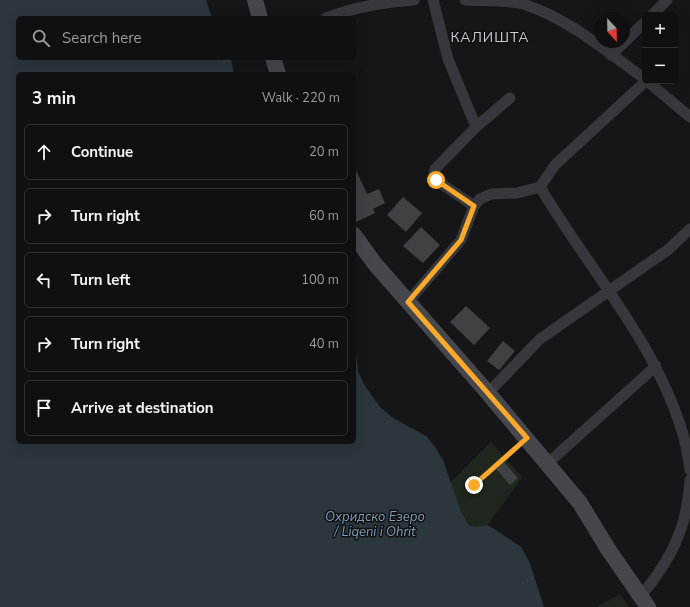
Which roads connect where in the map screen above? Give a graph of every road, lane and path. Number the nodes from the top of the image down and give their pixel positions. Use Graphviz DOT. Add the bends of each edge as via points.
graph roads {
  1 [pos="255,0"];
  2 [pos="414,0"];
  3 [pos="433,0"];
  4 [pos="465,0"];
  5 [pos="667,0"];
  6 [pos="522,2"];
  7 [pos="655,12"];
  8 [pos="259,16"];
  9 [pos="331,16"];
  10 [pos="642,25"];
  11 [pos="611,55"];
  12 [pos="232,60"];
  13 [pos="273,60"];
  14 [pos="223,62"];
  15 [pos="277,72"];
  16 [pos="642,77"];
  17 [pos="642,84"];
  18 [pos="651,84"];
  19 [pos="510,98"];
  20 [pos="690,117"];
  21 [pos="476,127"];
  22 [pos="540,187"];
  23 [pos="474,206"];
  24 [pos="690,229"];
  25 [pos="356,238"];
  26 [pos="609,290"];
  27 [pos="408,302"];
  28 [pos="656,366"];
  29 [pos="488,393"];
  30 [pos="527,438"];
  31 [pos="548,463"];
  32 [pos="690,470"];
  33 [pos="690,480"];
  34 [pos="474,485"];
  35 [pos="535,577"];
  36 [pos="522,583"];
  37 [pos="645,602"];
  1 -- 8 [label="main road"];
  2 -- 9 [label="street" via="382,2"];
  3 -- 21 [label="street" via="448,59"];
  4 -- 6 [label="street"];
  5 -- 7 [label="street"];
  6 -- 11 [label="street" via="582,34"];
  10 -- 11 [label="street"];
  11 -- 16 [label="street"];
  12 -- 14 [label="path"];
  13 -- 15 [label="main road"];
  17 -- 22 [label="street" via="555,165"];
  18 -- 20 [label="street"];
  19 -- 21 [label="street"];
  21 -- 23 [label="street" via="435,170 434,175 436,180"];
  22 -- 23 [label="street" via="517,193 491,194 480,198"];
  22 -- 26 [label="street" via="565,229"];
  23 -- 27 [label="street" via="461,240"];
  24 -- 26 [label="street" via="669,249"];
  25 -- 27 [label="main road"];
  26 -- 28 [label="street"];
  26 -- 29 [label="street" via="540,339"];
  27 -- 29 [label="main road"];
  28 -- 31 [label="street"];
  28 -- 32 [label="street" via="683,432"];
  29 -- 30 [label="main road"];
  30 -- 31 [label="main road"];
  30 -- 34 [label="lane"];
  31 -- 37 [label="main road" via="580,503"];
  33 -- 37 [label="street" via="682,531"];
  35 -- 36 [label="path"];
}
